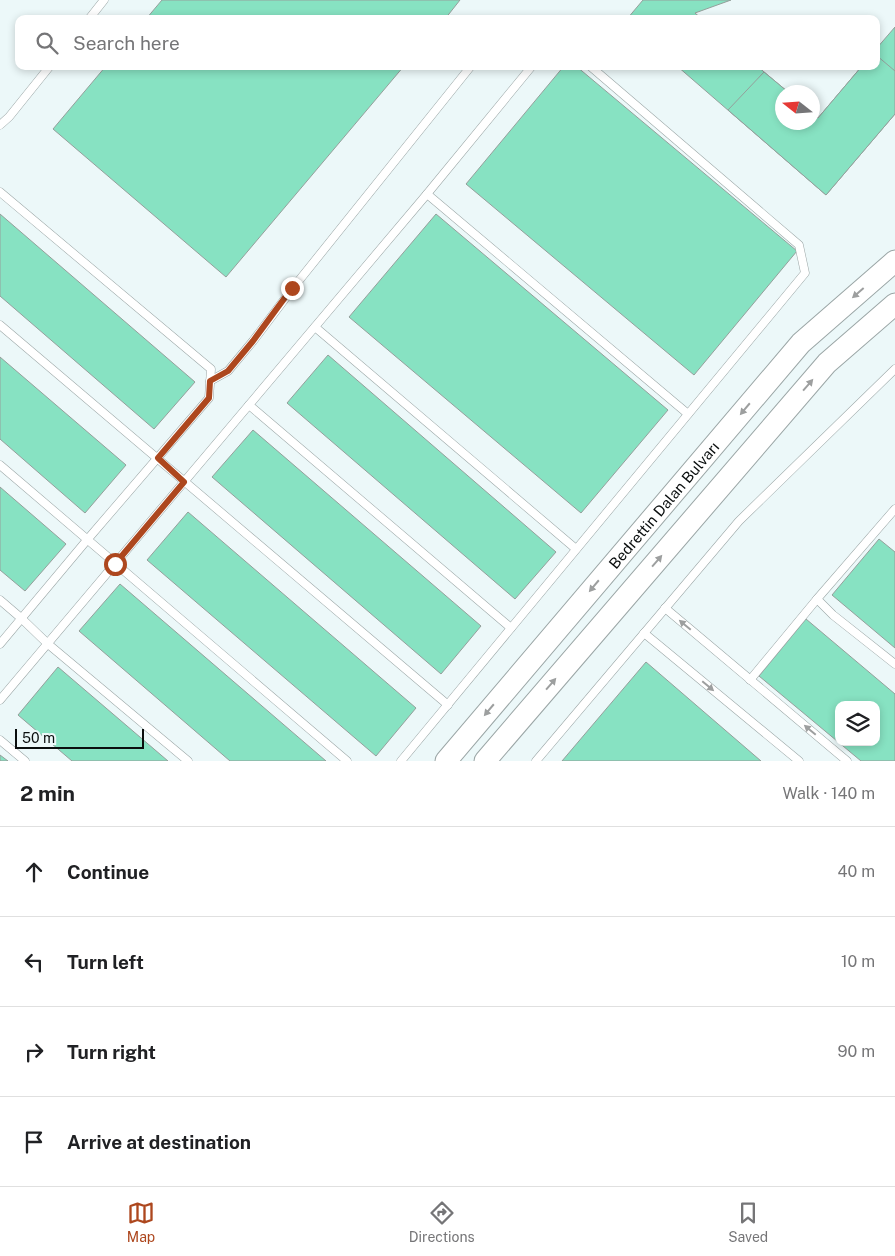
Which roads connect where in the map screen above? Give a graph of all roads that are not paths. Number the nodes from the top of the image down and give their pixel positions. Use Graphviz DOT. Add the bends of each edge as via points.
graph roads {
  1 [pos="104,0"];
  2 [pos="92,15"];
  3 [pos="47,70"];
  4 [pos="468,70"];
  5 [pos="529,70"];
  6 [pos="595,70"];
  7 [pos="0,125"];
  8 [pos="0,192"];
  9 [pos="427,194"];
  10 [pos="895,262"];
  11 [pos="895,304"];
  12 [pos="0,325"];
  13 [pos="315,327"];
  14 [pos="895,369"];
  15 [pos="210,381"];
  16 [pos="249,405"];
  17 [pos="688,414"];
  18 [pos="158,458"];
  19 [pos="0,466"];
  20 [pos="184,482"];
  21 [pos="895,509"];
  22 [pos="888,518"];
  23 [pos="895,525"];
  24 [pos="87,540"];
  25 [pos="576,549"];
  26 [pos="115,564"];
  27 [pos="817,599"];
  28 [pos="0,600"];
  29 [pos="665,608"];
  30 [pos="21,618"];
  31 [pos="511,628"];
  32 [pos="644,633"];
  33 [pos="0,644"];
  34 [pos="48,644"];
  35 [pos="895,664"];
  36 [pos="750,680"];
  37 [pos="0,700"];
  38 [pos="448,705"];
  39 [pos="0,740"];
  40 [pos="25,761"];
  41 [pos="188,761"];
  42 [pos="347,761"];
  43 [pos="401,761"];
  44 [pos="446,761"];
  45 [pos="485,761"];
  46 [pos="536,761"];
  47 [pos="799,761"];
  48 [pos="847,761"];
  1 -- 2 [label="lane"];
  3 -- 7 [label="lane"];
  4 -- 15 [label="lane" via="253,341 228,371"];
  5 -- 9 [label="lane"];
  6 -- 17 [label="lane" via="799,245 804,273"];
  8 -- 15 [label="lane" via="211,369"];
  9 -- 13 [label="lane"];
  9 -- 17 [label="lane"];
  10 -- 44 [label="main road, Bedrettin Dalan Bulvarı, one-way" via="802,343"];
  45 -- 11 [label="main road, Bedrettin Dalan Bulvarı, one-way" via="827,363"];
  12 -- 18 [label="lane"];
  13 -- 16 [label="lane"];
  13 -- 25 [label="lane"];
  14 -- 29 [label="lane" via="739,520"];
  15 -- 18 [label="lane" via="209,398"];
  16 -- 20 [label="lane"];
  16 -- 31 [label="lane"];
  17 -- 25 [label="lane"];
  18 -- 20 [label="lane"];
  18 -- 24 [label="lane"];
  19 -- 24 [label="lane"];
  20 -- 26 [label="lane"];
  20 -- 38 [label="lane"];
  21 -- 22 [label="lane"];
  22 -- 23 [label="lane"];
  22 -- 27 [label="lane"];
  24 -- 26 [label="lane"];
  24 -- 30 [label="lane"];
  25 -- 31 [label="lane"];
  26 -- 34 [label="lane"];
  26 -- 42 [label="lane"];
  27 -- 35 [label="lane"];
  27 -- 36 [label="lane"];
  28 -- 30 [label="lane"];
  29 -- 32 [label="lane"];
  36 -- 29 [label="lane, one-way"];
  30 -- 33 [label="lane"];
  30 -- 34 [label="lane"];
  31 -- 38 [label="lane"];
  32 -- 46 [label="lane"];
  32 -- 47 [label="lane, one-way"];
  34 -- 37 [label="lane"];
  34 -- 41 [label="lane"];
  48 -- 36 [label="lane, one-way"];
  38 -- 43 [label="lane"];
  39 -- 40 [label="lane"];
}
